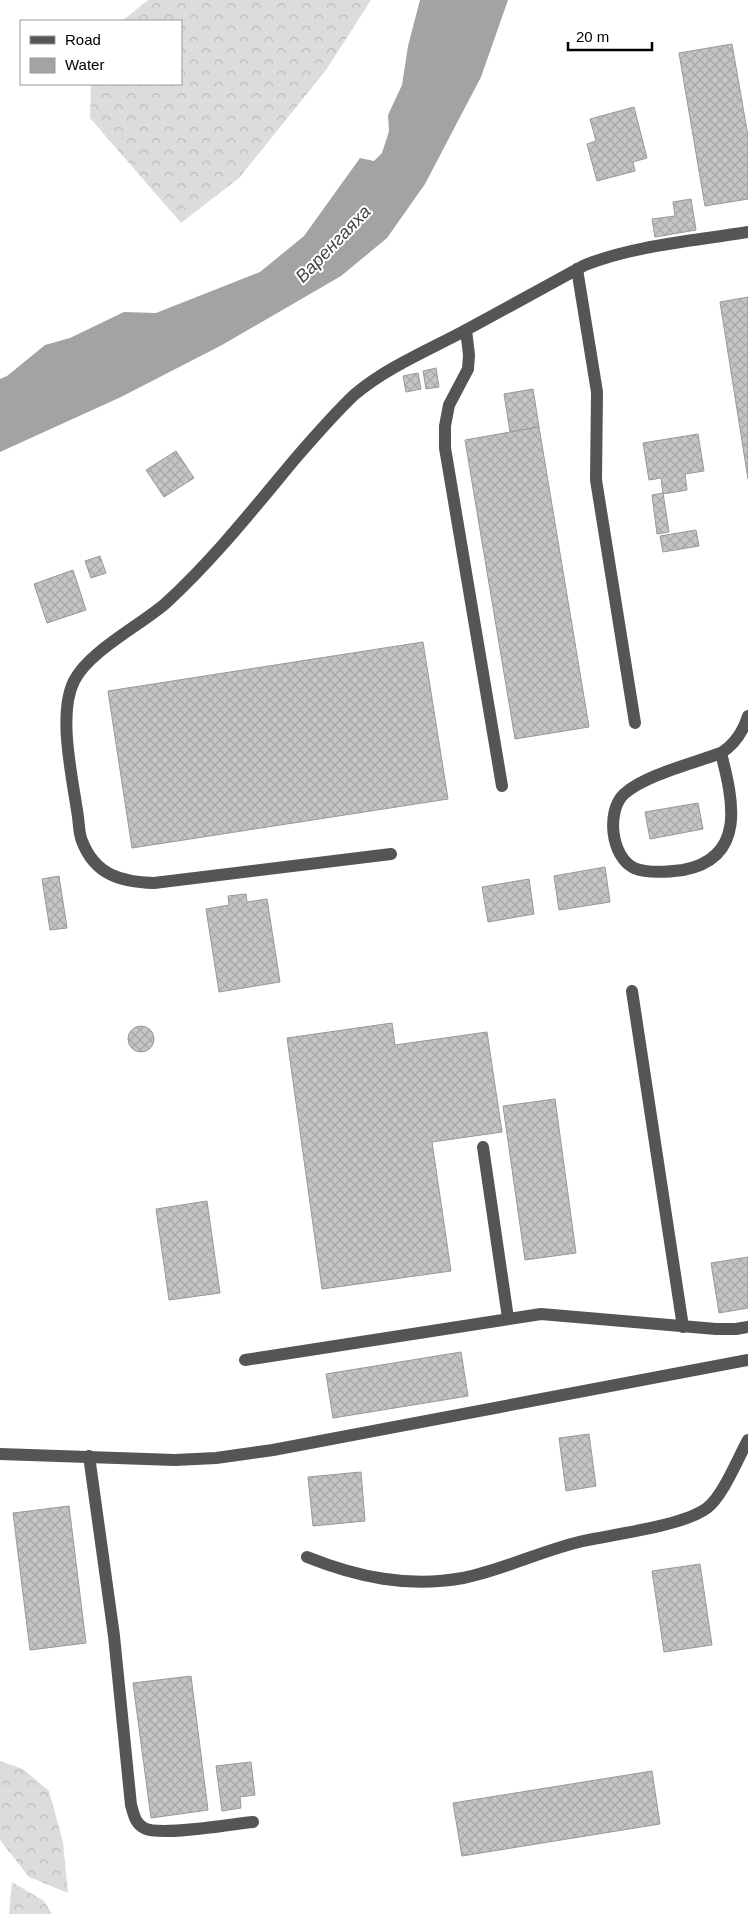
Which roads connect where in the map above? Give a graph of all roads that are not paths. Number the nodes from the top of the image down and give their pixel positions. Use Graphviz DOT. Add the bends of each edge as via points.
graph roads {
  1 [pos="748,232"];
  2 [pos="576,269"];
  3 [pos="466,330"];
  4 [pos="748,716"];
  5 [pos="636,723"];
  6 [pos="722,753"];
  7 [pos="502,786"];
  8 [pos="391,854"];
  9 [pos="632,991"];
  10 [pos="483,1147"];
  11 [pos="508,1318"];
  12 [pos="683,1327"];
  13 [pos="748,1328"];
  14 [pos="245,1360"];
  15 [pos="748,1360"];
  16 [pos="748,1440"];
  17 [pos="0,1454"];
  18 [pos="90,1456"];
  19 [pos="307,1557"];
  20 [pos="253,1822"];
  1 -- 2 [label="lane" via="626,252"];
  2 -- 3 [label="lane"];
  2 -- 5 [label="lane" via="597,392 596,480"];
  3 -- 7 [label="lane" via="468,369 449,405 445,448"];
  3 -- 8 [label="lane" via="385,372 355,394 329,419 205,565 165,604 90,662 74,680 68,696 66,726 81,840 94,862 111,875 132,882 154,883"];
  4 -- 6 [label="lane" via="731,747"];
  6 -- 6 [label="lane" via="732,804 732,825 720,851 708,861 667,872 634,868 624,860 613,823 615,808 622,795 654,777"];
  9 -- 12 [label="lane"];
  10 -- 11 [label="lane"];
  11 -- 12 [label="lane" via="540,1314"];
  11 -- 14 [label="lane"];
  12 -- 13 [label="lane"];
  15 -- 18 [label="lane" via="273,1450 174,1460"];
  16 -- 19 [label="lane" via="719,1494 708,1507 677,1521 580,1542 463,1577 432,1581 377,1579 339,1570"];
  17 -- 18 [label="lane"];
  18 -- 20 [label="lane" via="114,1636 131,1805 136,1821 145,1829 162,1831"];
}
